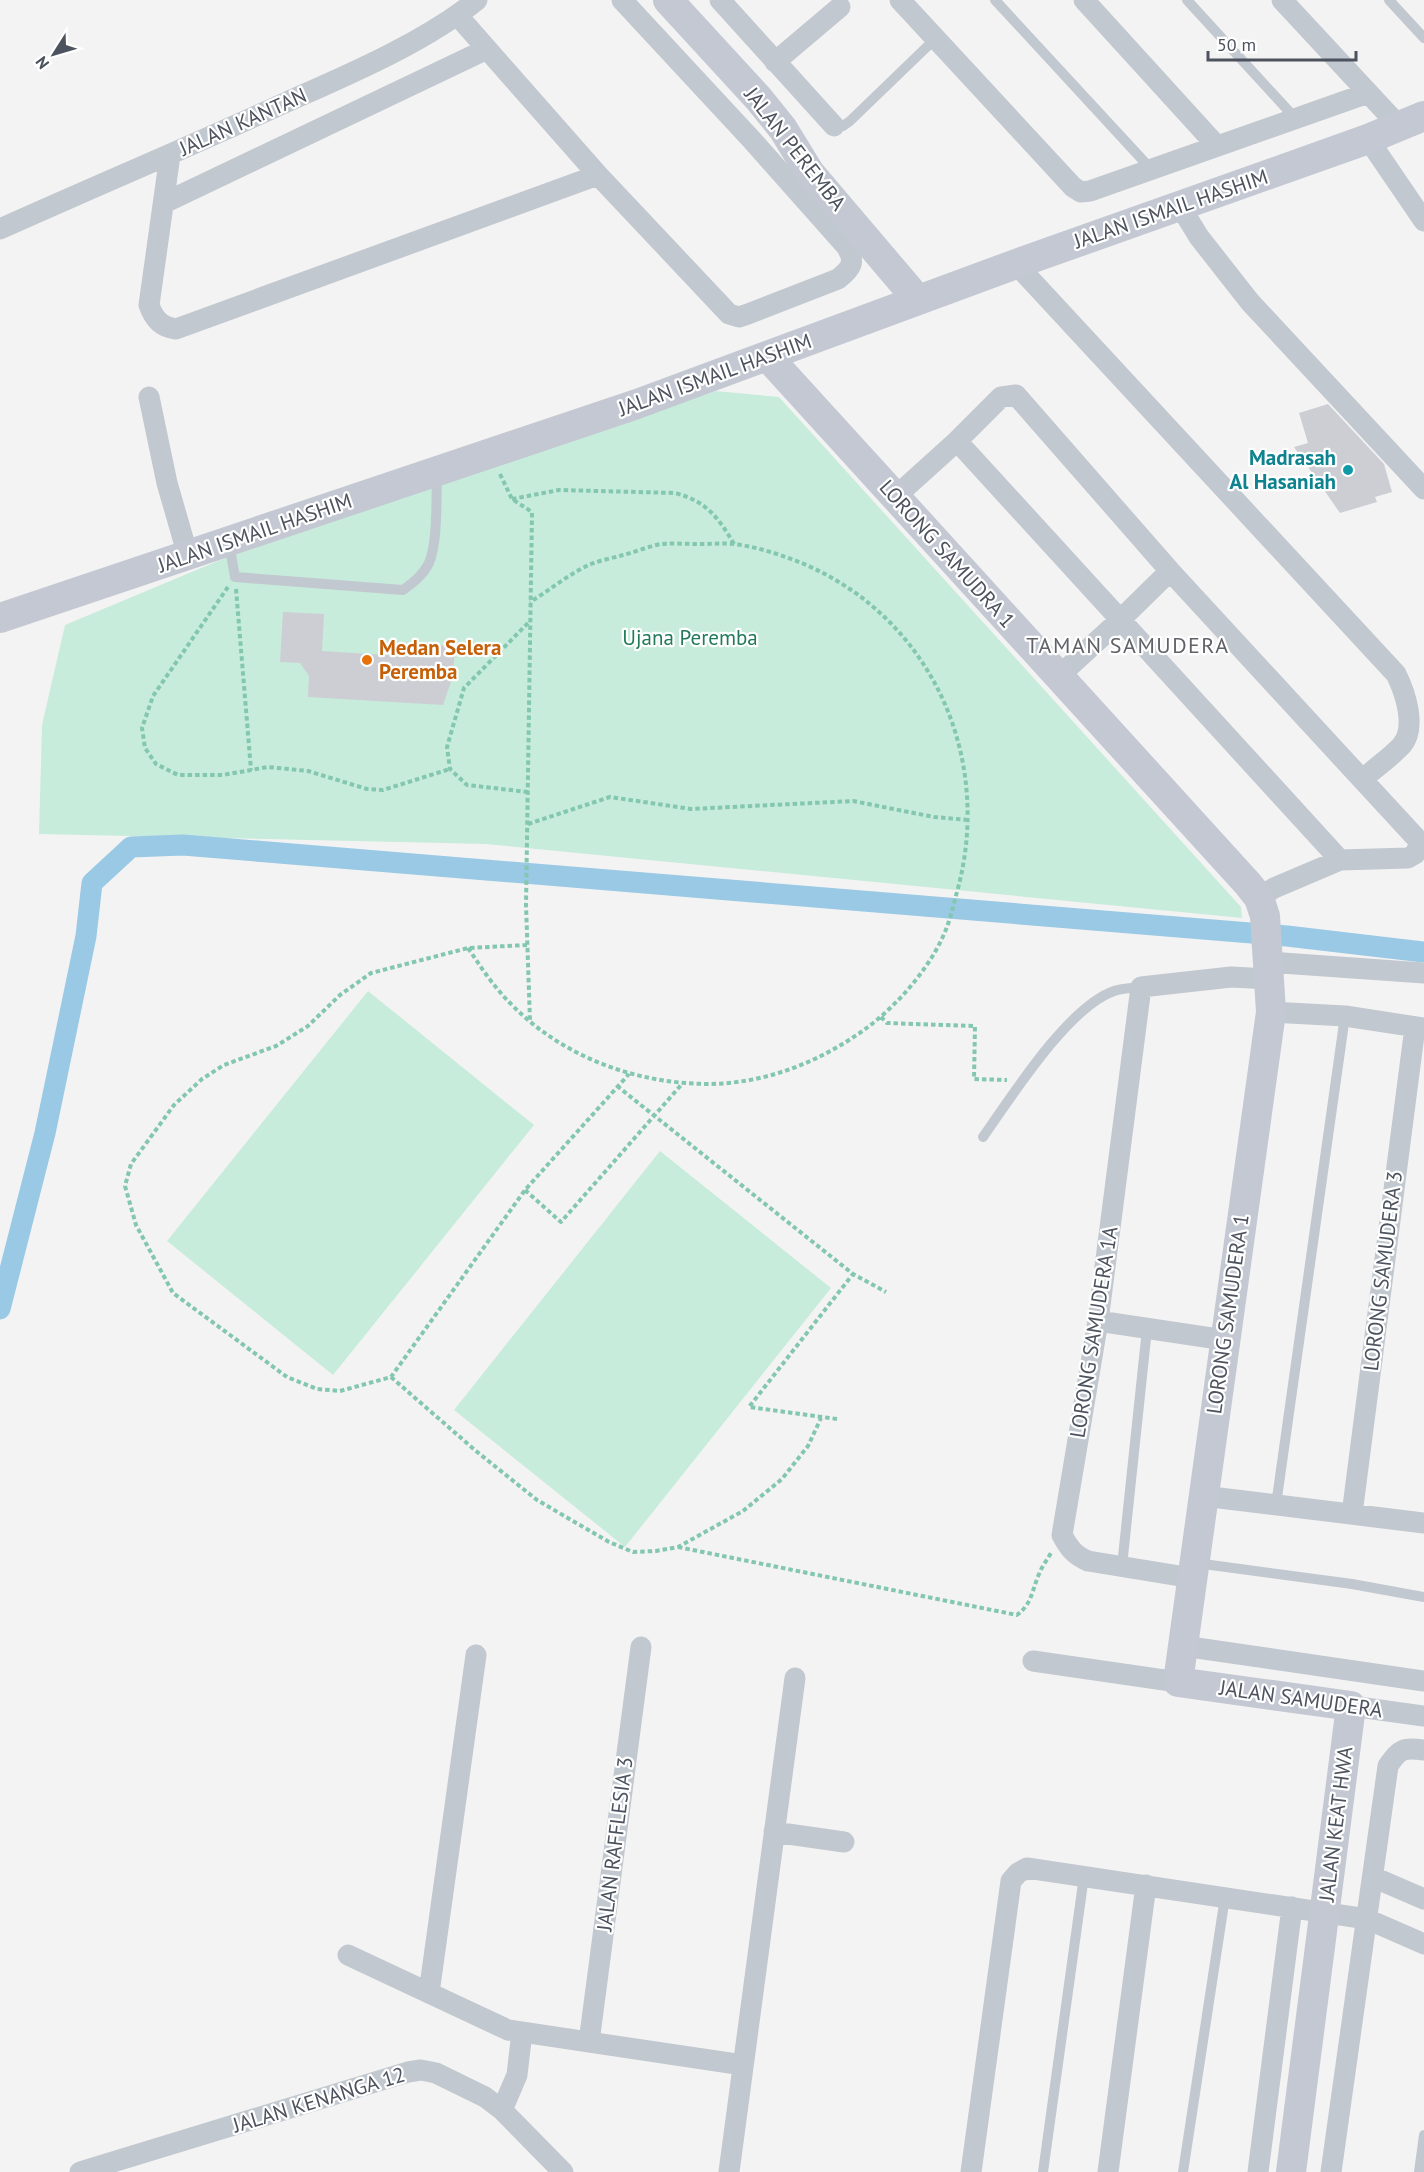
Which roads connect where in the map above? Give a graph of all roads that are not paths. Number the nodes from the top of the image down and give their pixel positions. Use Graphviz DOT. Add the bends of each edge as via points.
graph roads {
  1 [pos="477,0"];
  2 [pos="621,0"];
  3 [pos="668,0"];
  4 [pos="720,0"];
  5 [pos="900,0"];
  6 [pos="995,0"];
  7 [pos="1084,0"];
  8 [pos="1187,0"];
  9 [pos="1282,0"];
  10 [pos="1389,0"];
  11 [pos="840,7"];
  12 [pos="458,16"];
  13 [pos="1424,38"];
  14 [pos="935,39"];
  15 [pos="487,49"];
  16 [pos="775,62"];
  17 [pos="1368,93"];
  18 [pos="1296,119"];
  19 [pos="1411,121"];
  20 [pos="834,126"];
  21 [pos="1368,139"];
  22 [pos="1217,146"];
  23 [pos="170,155"];
  24 [pos="1150,169"];
  25 [pos="598,175"];
  26 [pos="164,203"];
  27 [pos="1180,206"];
  28 [pos="1424,220"];
  29 [pos="0,229"];
  30 [pos="1016,264"];
  31 [pos="918,300"];
  32 [pos="767,356"];
  33 [pos="148,397"];
  34 [pos="957,441"];
  35 [pos="437,471"];
  36 [pos="1424,489"];
  37 [pos="895,497"];
  38 [pos="229,542"];
  39 [pos="188,556"];
  40 [pos="1170,571"];
  41 [pos="0,618"];
  42 [pos="1120,620"];
  43 [pos="1059,676"];
  44 [pos="1363,779"];
  45 [pos="1340,860"];
  46 [pos="1262,907"];
  47 [pos="1268,962"];
  48 [pos="1424,973"];
  49 [pos="1141,987"];
  50 [pos="1270,1012"];
  51 [pos="1345,1016"];
  52 [pos="1420,1027"];
  53 [pos="983,1137"];
  54 [pos="1098,1321"];
  55 [pos="1147,1329"];
  56 [pos="1225,1340"];
  57 [pos="1203,1496"];
  58 [pos="1276,1505"];
  59 [pos="1352,1514"];
  60 [pos="1424,1524"];
  61 [pos="1122,1566"];
  62 [pos="1193,1570"];
  63 [pos="1424,1597"];
  64 [pos="1183,1646"];
  65 [pos="641,1647"];
  66 [pos="476,1655"];
  67 [pos="1033,1662"];
  68 [pos="795,1678"];
  69 [pos="1424,1681"];
  70 [pos="1178,1682"];
  71 [pos="1351,1706"];
  72 [pos="1424,1716"];
  73 [pos="1424,1750"];
  74 [pos="774,1832"];
  75 [pos="844,1842"];
  76 [pos="1084,1876"];
  77 [pos="1373,1877"];
  78 [pos="1146,1885"];
  79 [pos="1225,1897"];
  80 [pos="1424,1899"];
  81 [pos="1292,1907"];
  82 [pos="1324,1911"];
  83 [pos="1367,1919"];
  84 [pos="1424,1944"];
  85 [pos="348,1955"];
  86 [pos="429,1993"];
  87 [pos="522,2032"];
  88 [pos="589,2042"];
  89 [pos="743,2065"];
  90 [pos="502,2110"];
  91 [pos="1424,2135"];
  92 [pos="140,2164"];
  93 [pos="80,2172"];
  94 [pos="563,2172"];
  95 [pos="729,2172"];
  96 [pos="971,2172"];
  97 [pos="1043,2172"];
  98 [pos="1108,2172"];
  99 [pos="1183,2172"];
  100 [pos="1258,2172"];
  101 [pos="1291,2172"];
  102 [pos="1331,2172"];
  103 [pos="1419,2172"];
  1 -- 12 [label="street, JALAN KANTAN"];
  2 -- 25 [label="street" via="846,246 852,263 838,279 739,317 729,314"];
  3 -- 31 [label="street, JALAN PEREMBA" via="758,98 810,173"];
  4 -- 16 [label="street"];
  5 -- 14 [label="street"];
  6 -- 24 [label="lane"];
  7 -- 22 [label="street"];
  8 -- 18 [label="lane"];
  9 -- 17 [label="street"];
  10 -- 13 [label="lane"];
  11 -- 16 [label="street"];
  12 -- 15 [label="street"];
  12 -- 23 [label="street, JALAN KANTAN" via="330,83"];
  14 -- 20 [label="lane" via="850,121"];
  14 -- 24 [label="street" via="1081,192"];
  15 -- 25 [label="street"];
  15 -- 26 [label="street"];
  16 -- 20 [label="street"];
  17 -- 18 [label="street"];
  17 -- 19 [label="street"];
  18 -- 22 [label="street"];
  19 -- 21 [label="street, JALAN ISMAIL HASHIM"];
  21 -- 27 [label="street, JALAN ISMAIL HASHIM"];
  21 -- 28 [label="street"];
  22 -- 24 [label="street"];
  23 -- 26 [label="street"];
  23 -- 29 [label="street, JALAN KANTAN"];
  25 -- 26 [label="street" via="176,329 158,322 149,305"];
  27 -- 30 [label="street, JALAN ISMAIL HASHIM"];
  27 -- 36 [label="street" via="1250,302"];
  30 -- 31 [label="street, JALAN ISMAIL HASHIM"];
  30 -- 44 [label="street" via="1396,674 1405,693 1409,725 1403,743"];
  31 -- 32 [label="street, JALAN ISMAIL HASHIM"];
  32 -- 35 [label="street, JALAN ISMAIL HASHIM"];
  32 -- 37 [label="street, LORONG SAMUDRA 1"];
  33 -- 39 [label="street"];
  34 -- 37 [label="street"];
  34 -- 40 [label="street" via="1001,397 1016,395"];
  34 -- 42 [label="street"];
  35 -- 38 [label="street, JALAN ISMAIL HASHIM"];
  35 -- 38 [label="lane" via="429,563 420,578 403,590 236,577"];
  37 -- 43 [label="street, LORONG SAMUDRA 1"];
  38 -- 39 [label="street, JALAN ISMAIL HASHIM"];
  39 -- 41 [label="street, JALAN ISMAIL HASHIM"];
  40 -- 42 [label="street"];
  40 -- 44 [label="street"];
  42 -- 43 [label="street"];
  42 -- 45 [label="street"];
  43 -- 46 [label="street, LORONG SAMUDRA 1" via="1248,884"];
  44 -- 45 [label="street" via="1417,839 1419,849 1408,858"];
  45 -- 46 [label="street" via="1274,888"];
  46 -- 47 [label="street, LORONG SAMUDERA 1"];
  47 -- 48 [label="street"];
  47 -- 49 [label="street" via="1231,977"];
  47 -- 50 [label="street, LORONG SAMUDERA 1"];
  49 -- 53 [label="lane" via="1115,990 1075,1016"];
  49 -- 54 [label="street, LORONG SAMUDERA 1A"];
  50 -- 51 [label="street"];
  50 -- 56 [label="street, LORONG SAMUDERA 1"];
  51 -- 52 [label="street"];
  51 -- 58 [label="lane"];
  52 -- 59 [label="street, LORONG SAMUDERA 3"];
  54 -- 55 [label="street"];
  54 -- 61 [label="street, LORONG SAMUDERA 1A" via="1062,1535 1078,1557"];
  55 -- 56 [label="street"];
  55 -- 61 [label="lane"];
  56 -- 57 [label="street, LORONG SAMUDERA 1"];
  57 -- 58 [label="street"];
  57 -- 62 [label="street, LORONG SAMUDERA 1"];
  58 -- 59 [label="street"];
  59 -- 60 [label="street"];
  61 -- 62 [label="street"];
  62 -- 63 [label="lane" via="1352,1584"];
  62 -- 64 [label="street, LORONG SAMUDERA 1"];
  64 -- 69 [label="street"];
  64 -- 70 [label="street, LORONG SAMUDERA 1"];
  65 -- 88 [label="street, JALAN RAFFLESIA 3"];
  66 -- 86 [label="street"];
  67 -- 70 [label="street"];
  68 -- 74 [label="street"];
  70 -- 71 [label="street, JALAN SAMUDERA"];
  71 -- 72 [label="street, JALAN SAMUDERA"];
  71 -- 82 [label="street, JALAN KEAT HWA"];
  73 -- 77 [label="street" via="1397,1752 1388,1766"];
  74 -- 75 [label="street"];
  74 -- 89 [label="street"];
  76 -- 78 [label="street"];
  76 -- 96 [label="street" via="1027,1868 1011,1881"];
  76 -- 97 [label="lane"];
  77 -- 80 [label="street"];
  77 -- 83 [label="street"];
  78 -- 79 [label="street"];
  78 -- 98 [label="street"];
  79 -- 81 [label="street"];
  79 -- 99 [label="lane"];
  81 -- 82 [label="street"];
  81 -- 100 [label="street"];
  82 -- 83 [label="street, JALAN KEAT HWA"];
  82 -- 101 [label="street"];
  83 -- 84 [label="street, JALAN KEAT HWA"];
  83 -- 102 [label="street"];
  85 -- 86 [label="street"];
  86 -- 87 [label="street" via="499,2027"];
  87 -- 88 [label="street"];
  87 -- 90 [label="street" via="517,2075"];
  88 -- 89 [label="street"];
  89 -- 95 [label="street"];
  90 -- 92 [label="street, JALAN KENANGA 12" via="485,2097 436,2073 421,2070"];
  90 -- 94 [label="street, JALAN KENANGA 12"];
  91 -- 103 [label="lane"];
  92 -- 93 [label="street, JALAN KENANGA 12"];
}
